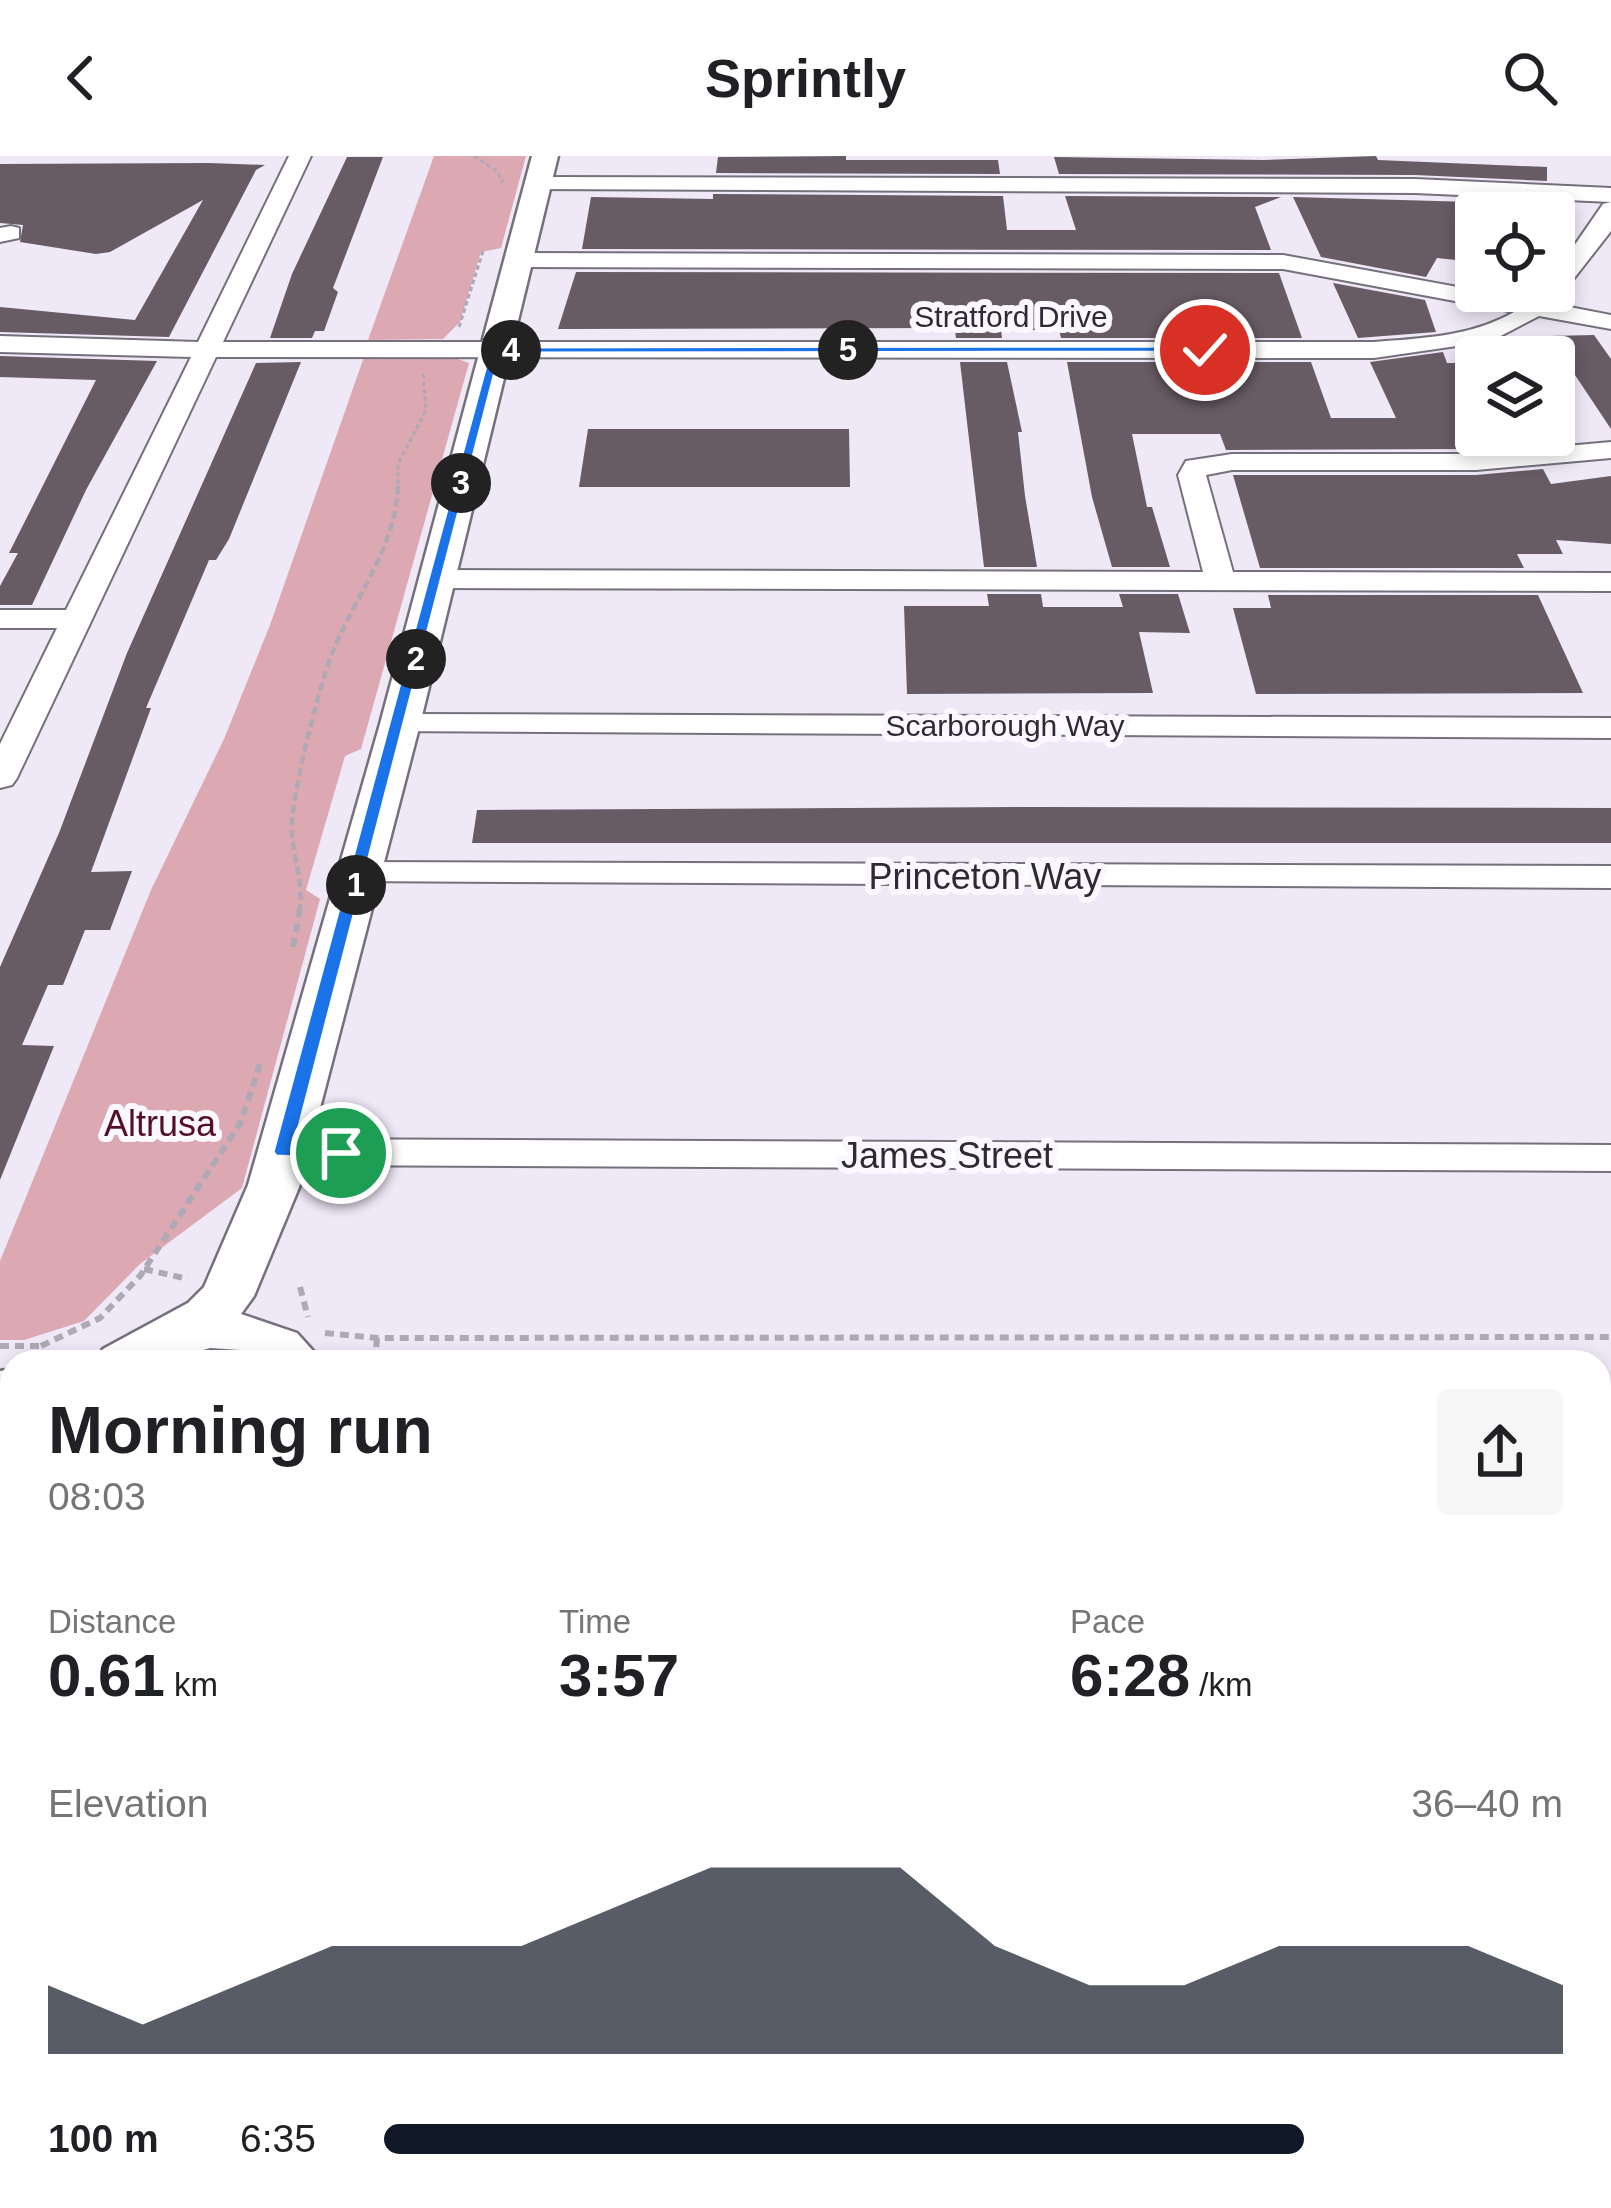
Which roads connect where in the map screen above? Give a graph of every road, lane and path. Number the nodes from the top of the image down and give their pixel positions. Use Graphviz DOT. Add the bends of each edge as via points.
graph roads {
  1 [pos="300,156"];
  2 [pos="474,156"];
  3 [pos="542,170"];
  4 [pos="500,194"];
  5 [pos="1611,195"];
  6 [pos="1611,209"];
  7 [pos="490,230"];
  8 [pos="519,260"];
  9 [pos="1575,265"];
  10 [pos="1455,292"];
  11 [pos="1533,312"];
  12 [pos="1565,312"];
  13 [pos="1611,322"];
  14 [pos="0,344"];
  15 [pos="208,348"];
  16 [pos="435,349"];
  17 [pos="495,350"];
  18 [pos="1611,450"];
  19 [pos="436,579"];
  20 [pos="1221,582"];
  21 [pos="1611,582"];
  22 [pos="76,619"];
  23 [pos="0,620"];
  24 [pos="400,724"];
  25 [pos="1611,728"];
  26 [pos="0,778"];
  27 [pos="359,873"];
  28 [pos="1611,877"];
  29 [pos="292,955"];
  30 [pos="261,1058"];
  31 [pos="1611,1158"];
  32 [pos="278,1169"];
  33 [pos="144,1269"];
  34 [pos="203,1282"];
  35 [pos="300,1287"];
  36 [pos="1611,1337"];
  37 [pos="377,1338"];
  38 [pos="52,1350"];
  39 [pos="139,1350"];
  40 [pos="142,1350"];
  41 [pos="281,1350"];
  42 [pos="288,1350"];
  43 [pos="376,1350"];
  1 -- 15 [label="street"];
  2 -- 4 [label="path" via="504,178"];
  3 -- 5 [label="street"];
  3 -- 8 [label="street"];
  6 -- 9 [label="street, Stratford Drive"];
  7 -- 16 [label="path" via="463,322"];
  8 -- 10 [label="street" via="1282,262"];
  8 -- 17 [label="street"];
  11 -- 17 [label="street, Stratford Drive" via="1491,334 1374,350"];
  12 -- 13 [label="street"];
  14 -- 15 [label="street, Stratford Drive"];
  15 -- 16 [label="street, Stratford Drive"];
  15 -- 22 [label="street"];
  16 -- 17 [label="street, Stratford Drive"];
  16 -- 29 [label="path" via="423,370 426,410 398,464 398,515 322,687 292,823 302,897"];
  17 -- 19 [label="street"];
  18 -- 20 [label="street" via="1533,460 1196,467"];
  19 -- 20 [label="street"];
  19 -- 24 [label="street"];
  20 -- 21 [label="street"];
  22 -- 23 [label="street"];
  22 -- 26 [label="street"];
  24 -- 25 [label="street, Scarborough Way"];
  24 -- 27 [label="street"];
  27 -- 28 [label="street, Princeton Way"];
  27 -- 32 [label="street"];
  30 -- 33 [label="path" via="241,1122"];
  31 -- 32 [label="street, James Street"];
  32 -- 39 [label="street" via="227,1296 207,1316"];
  32 -- 42 [label="street" via="264,1253 268,1310"];
  33 -- 34 [label="path"];
  33 -- 38 [label="path" via="100,1318"];
  35 -- 37 [label="path" via="311,1324 321,1331"];
  36 -- 37 [label="path"];
  37 -- 43 [label="path"];
  40 -- 41 [label="street" via="196,1331 234,1330"];
}
